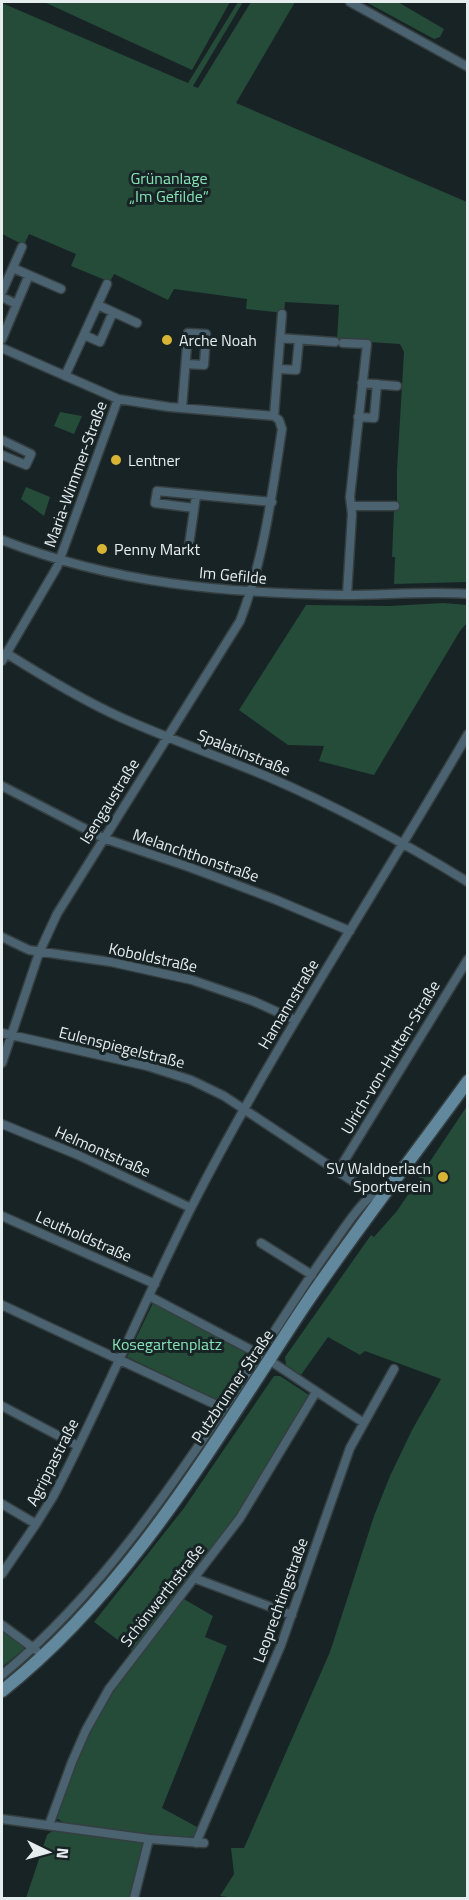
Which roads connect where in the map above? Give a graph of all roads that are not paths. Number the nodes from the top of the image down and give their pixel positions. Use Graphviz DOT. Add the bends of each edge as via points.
graph roads {
  1 [pos="350,2"];
  2 [pos="468,67"];
  3 [pos="22,247"];
  4 [pos="13,268"];
  5 [pos="29,276"];
  6 [pos="107,284"];
  7 [pos="60,289"];
  8 [pos="2,292"];
  9 [pos="2,297"];
  10 [pos="16,304"];
  11 [pos="98,305"];
  12 [pos="113,312"];
  13 [pos="282,314"];
  14 [pos="137,323"];
  15 [pos="84,335"];
  16 [pos="280,338"];
  17 [pos="2,339"];
  18 [pos="299,340"];
  19 [pos="2,348"];
  20 [pos="186,364"];
  21 [pos="279,369"];
  22 [pos="65,376"];
  23 [pos="362,383"];
  24 [pos="377,384"];
  25 [pos="398,386"];
  26 [pos="118,399"];
  27 [pos="182,408"];
  28 [pos="274,416"];
  29 [pos="358,417"];
  30 [pos="2,440"];
  31 [pos="2,455"];
  32 [pos="196,496"];
  33 [pos="272,502"];
  34 [pos="351,506"];
  35 [pos="395,506"];
  36 [pos="194,508"];
  37 [pos="2,540"];
  38 [pos="189,545"];
  39 [pos="60,559"];
  40 [pos="250,593"];
  41 [pos="468,594"];
  42 [pos="347,595"];
  43 [pos="4,657"];
  44 [pos="468,734"];
  45 [pos="167,737"];
  46 [pos="2,786"];
  47 [pos="103,838"];
  48 [pos="405,843"];
  49 [pos="468,882"];
  50 [pos="350,931"];
  51 [pos="2,937"];
  52 [pos="39,952"];
  53 [pos="468,958"];
  54 [pos="295,1020"];
  55 [pos="2,1033"];
  56 [pos="12,1035"];
  57 [pos="2,1063"];
  58 [pos="468,1081"];
  59 [pos="245,1109"];
  60 [pos="2,1124"];
  61 [pos="338,1171"];
  62 [pos="377,1197"];
  63 [pos="191,1208"];
  64 [pos="2,1216"];
  65 [pos="261,1243"];
  66 [pos="312,1275"];
  67 [pos="155,1284"];
  68 [pos="149,1296"];
  69 [pos="2,1305"];
  70 [pos="264,1357"];
  71 [pos="119,1358"];
  72 [pos="394,1369"];
  73 [pos="316,1392"];
  74 [pos="2,1406"];
  75 [pos="224,1408"];
  76 [pos="364,1423"];
  77 [pos="78,1446"];
  78 [pos="2,1504"];
  79 [pos="36,1524"];
  80 [pos="2,1574"];
  81 [pos="194,1578"];
  82 [pos="292,1615"];
  83 [pos="2,1625"];
  84 [pos="39,1652"];
  85 [pos="2,1675"];
  86 [pos="2,1692"];
  87 [pos="2,1820"];
  88 [pos="49,1825"];
  89 [pos="149,1839"];
  90 [pos="134,1899"];
  1 -- 2 [label="street"];
  3 -- 4 [label="street"];
  4 -- 5 [label="street"];
  4 -- 8 [label="street"];
  5 -- 7 [label="street"];
  5 -- 10 [label="street"];
  6 -- 11 [label="street"];
  9 -- 10 [label="street"];
  10 -- 17 [label="street"];
  11 -- 12 [label="street"];
  11 -- 15 [label="street"];
  12 -- 14 [label="street"];
  12 -- 15 [label="street" via="100,342"];
  13 -- 16 [label="street, Isengaustraße"];
  15 -- 22 [label="street"];
  16 -- 18 [label="street"];
  16 -- 21 [label="street, Isengaustraße"];
  18 -- 21 [label="street" via="296,370"];
  18 -- 23 [label="street" via="367,344"];
  19 -- 22 [label="street"];
  20 -- 27 [label="street"];
  21 -- 28 [label="street, Isengaustraße"];
  22 -- 26 [label="street"];
  23 -- 24 [label="street"];
  23 -- 29 [label="street"];
  24 -- 25 [label="street"];
  24 -- 29 [label="street" via="374,418"];
  26 -- 27 [label="street"];
  26 -- 39 [label="street, Maria-Wimmer-Straße"];
  27 -- 28 [label="street"];
  28 -- 33 [label="street, Isengaustraße" via="282,429"];
  29 -- 34 [label="street"];
  30 -- 31 [label="street" via="31,454 26,465"];
  32 -- 33 [label="street"];
  32 -- 36 [label="street"];
  32 -- 36 [label="street" via="156,491 155,503"];
  33 -- 40 [label="street, Isengaustraße"];
  34 -- 35 [label="street"];
  34 -- 42 [label="street"];
  36 -- 38 [label="street"];
  37 -- 39 [label="street, Im Gefilde"];
  39 -- 40 [label="street, Im Gefilde" via="149,581"];
  39 -- 43 [label="street, Maria-Wimmer-Straße"];
  40 -- 42 [label="street, Im Gefilde"];
  40 -- 45 [label="street, Isengaustraße" via="240,621"];
  41 -- 42 [label="street, Im Gefilde"];
  43 -- 45 [label="street, Spalatinstraße"];
  44 -- 48 [label="street, Hamannstraße"];
  45 -- 47 [label="street, Isengaustraße"];
  45 -- 48 [label="street, Spalatinstraße" via="283,784"];
  46 -- 47 [label="street, Melanchthonstraße"];
  47 -- 50 [label="street, Melanchthonstraße" via="246,888"];
  47 -- 52 [label="street, Isengaustraße"];
  48 -- 49 [label="street, Spalatinstraße"];
  48 -- 50 [label="street, Hamannstraße"];
  50 -- 54 [label="street, Hamannstraße"];
  51 -- 52 [label="street, Koboldstraße"];
  52 -- 54 [label="street, Koboldstraße" via="111,962 192,980"];
  52 -- 56 [label="street, Isengaustraße"];
  53 -- 61 [label="street, Ulrich-von-Hutten-Straße"];
  54 -- 59 [label="street, Hamannstraße"];
  55 -- 56 [label="street, Eulenspiegelstraße"];
  56 -- 57 [label="street, Isengaustraße"];
  56 -- 59 [label="street, Eulenspiegelstraße" via="147,1066 191,1080"];
  58 -- 62 [label="main road, Putzbrunner Straße"];
  59 -- 61 [label="street, Eulenspiegelstraße"];
  59 -- 63 [label="street, Hamannstraße"];
  60 -- 63 [label="street, Helmontstraße"];
  61 -- 62 [label="street, Eulenspiegelstraße"];
  62 -- 66 [label="street, Putzbrunner Straße" via="357,1211"];
  62 -- 70 [label="main road, Putzbrunner Straße"];
  63 -- 67 [label="street, Hamannstraße"];
  64 -- 67 [label="street, Leutholdstraße"];
  65 -- 66 [label="street"];
  66 -- 70 [label="street, Putzbrunner Straße"];
  67 -- 68 [label="street, Hamannstraße"];
  68 -- 70 [label="street"];
  68 -- 71 [label="street"];
  69 -- 71 [label="street"];
  70 -- 73 [label="street"];
  70 -- 75 [label="street, Putzbrunner Straße"];
  70 -- 84 [label="main road, Putzbrunner Straße" via="205,1457 145,1539 104,1591"];
  71 -- 75 [label="street"];
  71 -- 77 [label="street, Agrippastraße"];
  72 -- 76 [label="street, Leoprechtingstraße"];
  73 -- 76 [label="street"];
  73 -- 81 [label="street, Schönwerthstraße" via="240,1518"];
  74 -- 77 [label="street"];
  75 -- 84 [label="street, Putzbrunner Straße" via="172,1484"];
  76 -- 82 [label="street, Leoprechtingstraße" via="350,1448"];
  77 -- 79 [label="street, Agrippastraße"];
  78 -- 79 [label="street"];
  79 -- 80 [label="street, Agrippastraße"];
  81 -- 82 [label="street"];
  81 -- 88 [label="street, Schönwerthstraße" via="96,1710"];
  82 -- 89 [label="street, Leoprechtingstraße" via="200,1843"];
  83 -- 84 [label="street"];
  84 -- 85 [label="street, Putzbrunner Straße"];
  84 -- 86 [label="main road, Putzbrunner Straße"];
  87 -- 88 [label="street"];
  88 -- 89 [label="street"];
  89 -- 90 [label="street"];
}
